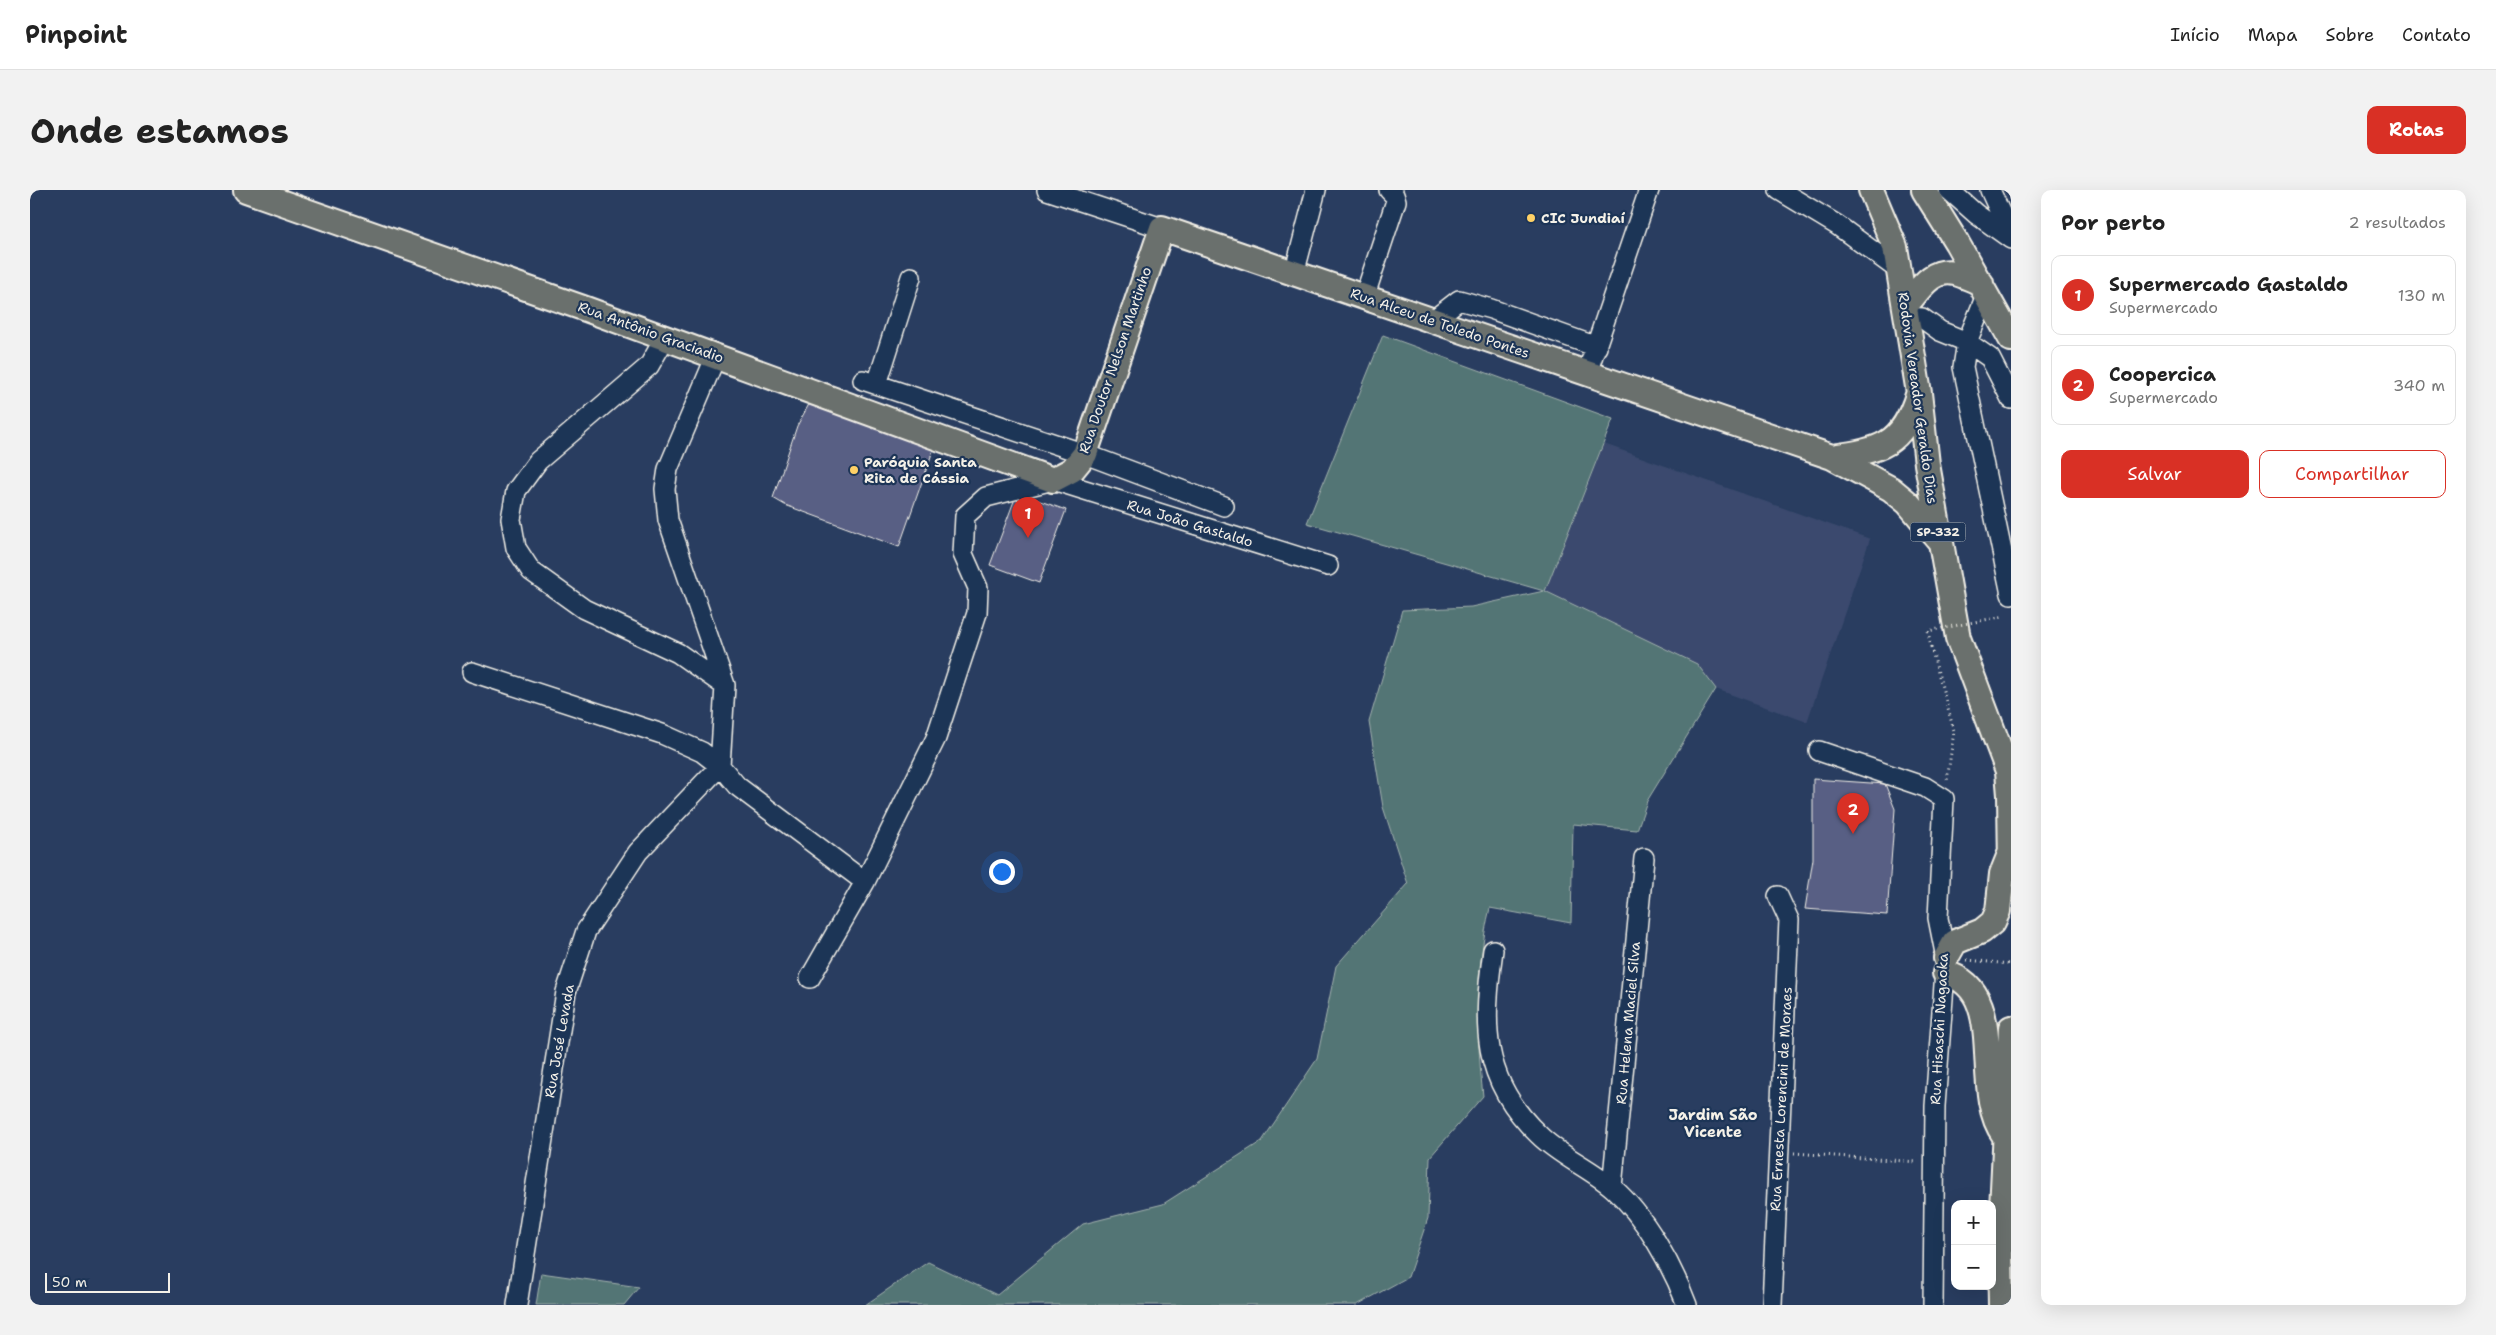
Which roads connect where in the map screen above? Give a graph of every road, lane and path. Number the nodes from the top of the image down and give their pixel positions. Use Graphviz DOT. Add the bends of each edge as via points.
graph roads {
  1 [pos="246,190"];
  2 [pos="1047,190"];
  3 [pos="1316,190"];
  4 [pos="1389,190"];
  5 [pos="1649,190"];
  6 [pos="1779,190"];
  7 [pos="1871,190"];
  8 [pos="1924,190"];
  9 [pos="1949,190"];
  10 [pos="1990,190"];
  11 [pos="1162,228"];
  12 [pos="2011,237"];
  13 [pos="1900,271"];
  14 [pos="1294,274"];
  15 [pos="911,277"];
  16 [pos="1984,288"];
  17 [pos="1364,298"];
  18 [pos="1907,311"];
  19 [pos="1432,321"];
  20 [pos="665,338"];
  21 [pos="2011,339"];
  22 [pos="1967,342"];
  23 [pos="1598,347"];
  24 [pos="716,356"];
  25 [pos="1587,373"];
  26 [pos="1919,393"];
  27 [pos="2011,399"];
  28 [pos="1085,454"];
  29 [pos="1832,457"];
  30 [pos="1053,480"];
  31 [pos="1224,506"];
  32 [pos="1939,540"];
  33 [pos="1328,566"];
  34 [pos="2011,594"];
  35 [pos="2005,616"];
  36 [pos="472,672"];
  37 [pos="725,686"];
  38 [pos="1819,751"];
  39 [pos="720,766"];
  40 [pos="2009,770"];
  41 [pos="2011,795"];
  42 [pos="1944,799"];
  43 [pos="2010,852"];
  44 [pos="1644,858"];
  45 [pos="2011,870"];
  46 [pos="865,882"];
  47 [pos="1778,896"];
  48 [pos="1493,950"];
  49 [pos="2011,964"];
  50 [pos="1946,965"];
  51 [pos="810,978"];
  52 [pos="2011,1028"];
  53 [pos="2006,1138"];
  54 [pos="1778,1152"];
  55 [pos="1934,1164"];
  56 [pos="1612,1187"];
  57 [pos="517,1305"];
  58 [pos="1687,1305"];
  59 [pos="1772,1305"];
  60 [pos="1933,1305"];
  61 [pos="2001,1305"];
  1 -- 20 [label="main road, Rua Antônio Graciadio"];
  2 -- 11 [label="street, Rua Alceu de Toledo Pontes"];
  3 -- 14 [label="street"];
  4 -- 17 [label="street" via="1396,202"];
  5 -- 23 [label="street"];
  6 -- 13 [label="street" via="1837,225"];
  7 -- 13 [label="main road, Rodovia Vereador Geraldo Dias / SP-332" via="1895,247"];
  8 -- 16 [label="main road"];
  9 -- 12 [label="street" via="1976,214"];
  10 -- 12 [label="street"];
  11 -- 14 [label="main road, Rua Alceu de Toledo Pontes"];
  11 -- 28 [label="main road, Rua Doutor Nelson Martinho"];
  13 -- 18 [label="main road, Rodovia Vereador Geraldo Dias / SP-332"];
  14 -- 17 [label="main road, Rua Alceu de Toledo Pontes"];
  15 -- 28 [label="street" via="870,382"];
  16 -- 18 [label="main road" via="1955,273 1936,274 1928,278"];
  16 -- 21 [label="main road"];
  16 -- 22 [label="street"];
  17 -- 19 [label="main road, Rua Alceu de Toledo Pontes"];
  18 -- 22 [label="street" via="1940,332"];
  18 -- 26 [label="main road, Rodovia Vereador Geraldo Dias / SP-332"];
  19 -- 23 [label="street" via="1459,300"];
  19 -- 25 [label="main road, Rua Alceu de Toledo Pontes"];
  20 -- 24 [label="main road, Rua Antônio Graciadio"];
  20 -- 37 [label="street" via="649,366 538,461 516,492 512,519 516,548 531,571 584,609 678,653"];
  22 -- 27 [label="street" via="1990,358"];
  22 -- 34 [label="street" via="1963,367"];
  23 -- 25 [label="street"];
  24 -- 30 [label="main road, Rua Antônio Graciadio"];
  24 -- 37 [label="street" via="668,469 665,489 668,520"];
  25 -- 29 [label="main road, Rua Alceu de Toledo Pontes"];
  26 -- 29 [label="main road, Rua Alceu de Toledo Pontes" via="1906,426 1894,438 1879,448"];
  26 -- 32 [label="main road, Rodovia Vereador Geraldo Dias / SP-332"];
  28 -- 30 [label="main road, Rua Doutor Nelson Martinho" via="1072,470"];
  28 -- 31 [label="street"];
  29 -- 32 [label="main road, Rua Alceu de Toledo Pontes" via="1891,489 1908,503"];
  30 -- 33 [label="street, Rua João Gastaldo"];
  30 -- 46 [label="street" via="986,497 965,516 963,554 978,588 977,613 936,738"];
  32 -- 40 [label="main road, Rodovia Vereador Geraldo Dias / SP-332" via="1958,638"];
  35 -- 42 [label="path, bridge" via="1928,631 1954,731"];
  36 -- 39 [label="street" via="662,734 702,752"];
  37 -- 39 [label="street"];
  38 -- 42 [label="street" via="1926,787"];
  39 -- 46 [label="street" via="737,786"];
  39 -- 57 [label="street, Rua José Levada" via="638,852 586,931 566,992"];
  40 -- 41 [label="main road, Rodovia Vereador Geraldo Dias / SP-332"];
  41 -- 43 [label="main road, Rodovia Vereador Geraldo Dias / SP-332"];
  42 -- 50 [label="street, Rua Hisaschi Nagaoka" via="1938,918"];
  43 -- 45 [label="main road, Rodovia Vereador Geraldo Dias / SP-332"];
  43 -- 50 [label="main road" via="2002,874 1998,911 1993,922 1982,931 1955,942"];
  44 -- 56 [label="street, Rua Helena Maciel Silva"];
  46 -- 51 [label="street"];
  47 -- 54 [label="street, Rua Ernesta Lorencini de Moraes" via="1789,920"];
  48 -- 56 [label="street" via="1486,998 1488,1041 1496,1075 1508,1099 1539,1135"];
  49 -- 50 [label="path"];
  50 -- 53 [label="main road" via="1971,986 1980,1000 1987,1021 1990,1103 1996,1124"];
  50 -- 55 [label="street, Rua Hisaschi Nagaoka"];
  52 -- 53 [label="main road"];
  53 -- 61 [label="main road" via="2000,1249"];
  54 -- 55 [label="path"];
  54 -- 59 [label="street, Rua Ernesta Lorencini de Moraes"];
  55 -- 60 [label="street, Rua Hisaschi Nagaoka"];
  56 -- 58 [label="street" via="1638,1215 1676,1275"];
}
